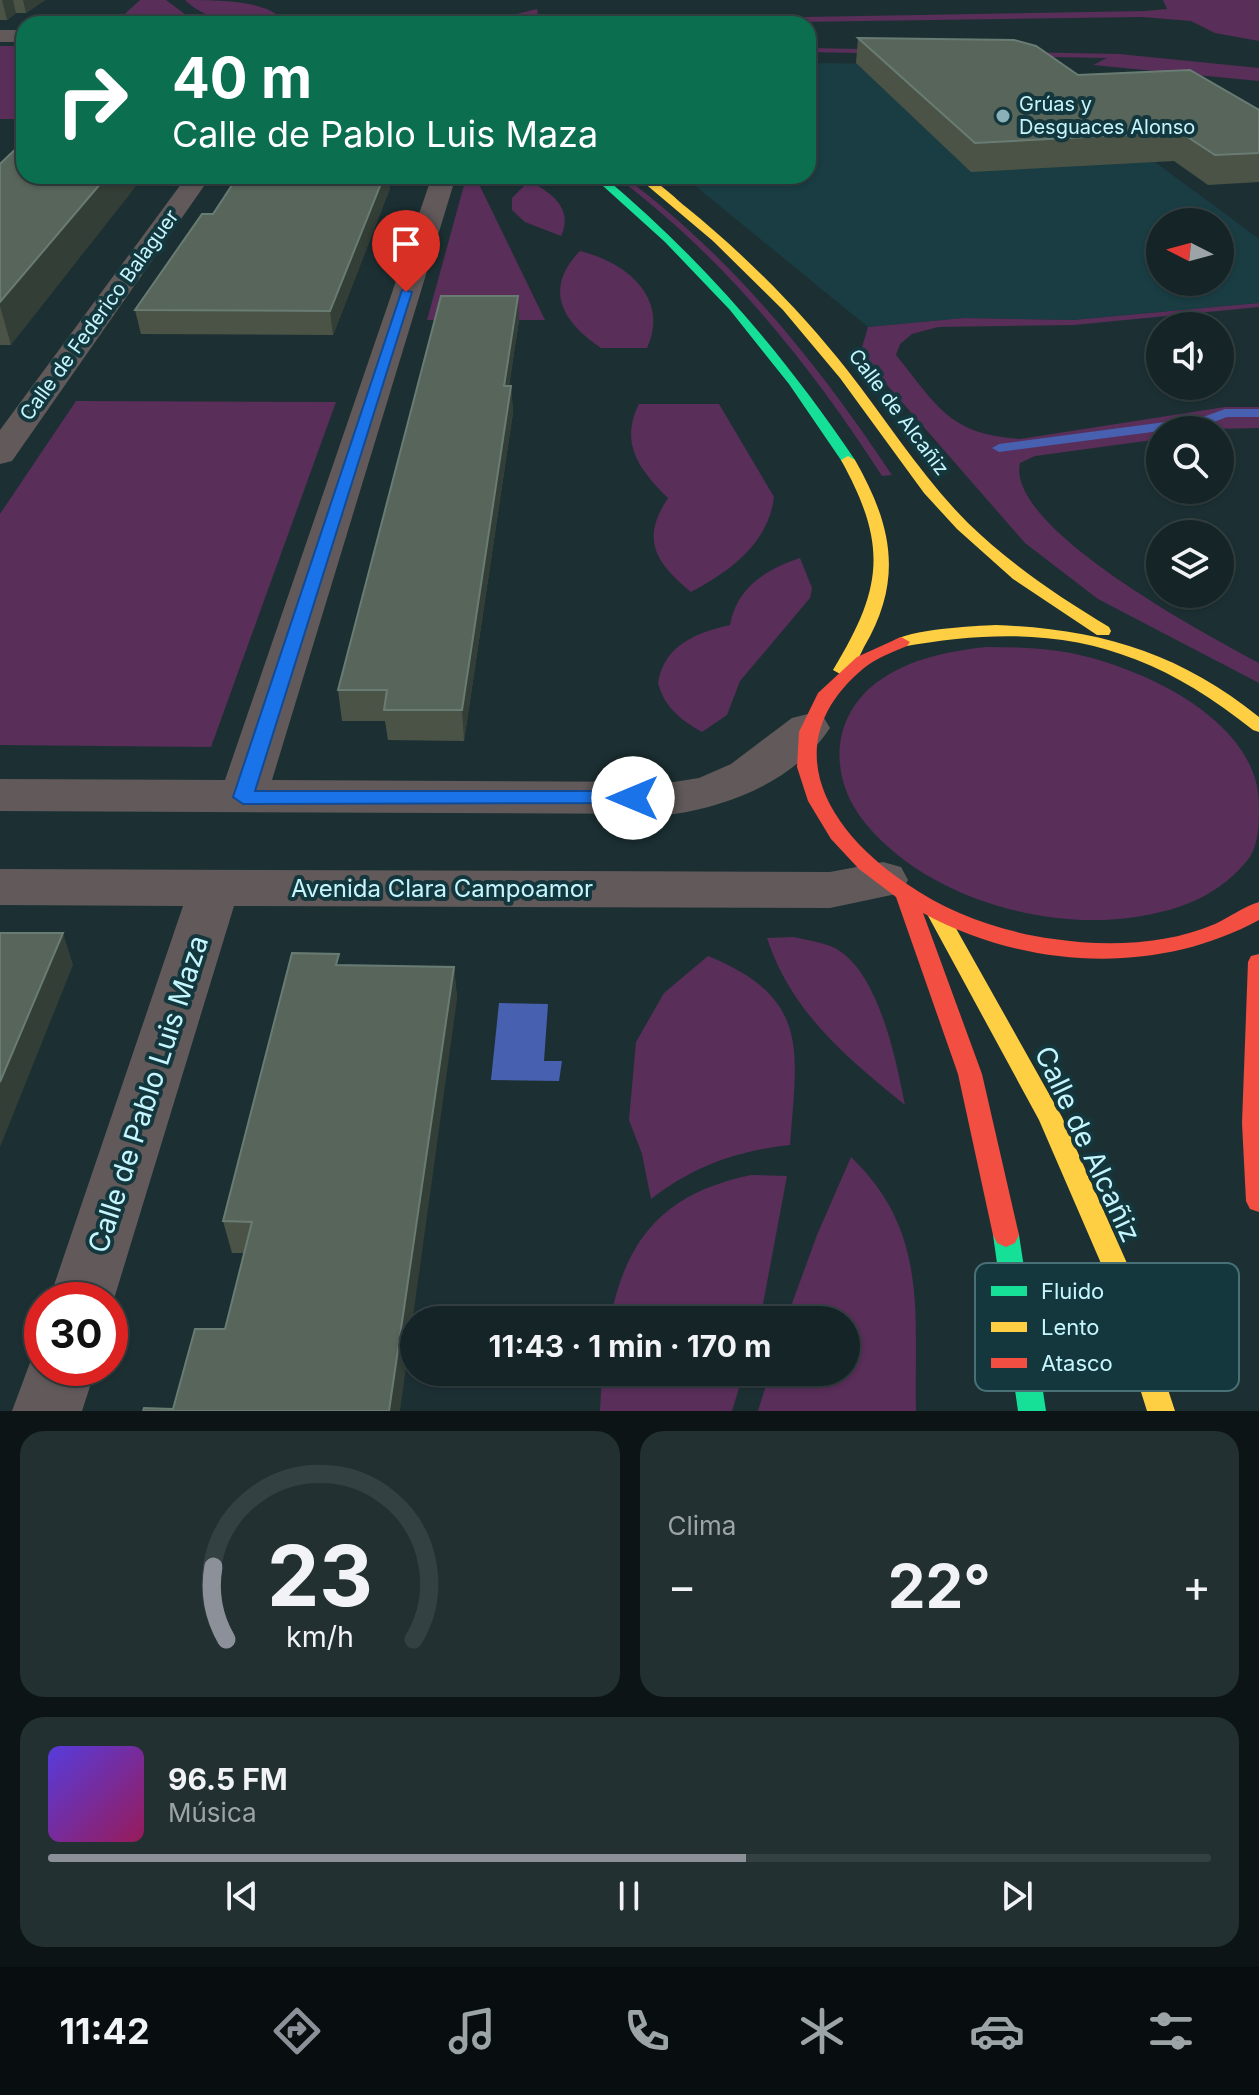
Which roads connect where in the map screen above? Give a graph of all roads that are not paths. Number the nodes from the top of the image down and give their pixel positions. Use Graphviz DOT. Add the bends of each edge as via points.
graph roads {
  1 [pos="353,2"];
  2 [pos="415,16"];
  3 [pos="193,184"];
  4 [pos="441,184"];
  5 [pos="606,184"];
  6 [pos="651,184"];
  7 [pos="0,454"];
  8 [pos="1140,652"];
  9 [pos="816,712"];
  10 [pos="1259,726"];
  11 [pos="0,795"];
  12 [pos="243,797"];
  13 [pos="0,887"];
  14 [pos="894,887"];
  15 [pos="214,888"];
  16 [pos="1259,910"];
  17 [pos="937,912"];
  18 [pos="1259,962"];
  19 [pos="1257,1023"];
  20 [pos="1259,1201"];
  21 [pos="1011,1263"];
  22 [pos="1114,1263"];
  23 [pos="88,1282"];
  24 [pos="55,1386"];
  25 [pos="1029,1391"];
  26 [pos="1155,1391"];
  27 [pos="47,1411"];
  28 [pos="1032,1411"];
  29 [pos="1161,1411"];
  1 -- 2 [label="main road"];
  3 -- 7 [label="street, Calle de Federico Balaguer"];
  4 -- 12 [label="street"];
  5 -- 9 [label="main road" via="663,232 746,319 803,393 873,505 881,533 881,594 872,625"];
  6 -- 8 [label="main road, Calle de Alcañiz" via="733,253 793,314 967,531 1056,604"];
  8 -- 9 [label="main road" via="1033,629 932,634 863,662"];
  8 -- 10 [label="main road" via="1190,674 1234,702"];
  9 -- 12 [label="street" via="783,752 745,777 696,796"];
  9 -- 14 [label="main road" via="804,764 815,803 842,842"];
  11 -- 12 [label="street"];
  13 -- 15 [label="street, Avenida Clara Campoamor"];
  14 -- 15 [label="street, Avenida Clara Campoamor"];
  14 -- 17 [label="main road"];
  14 -- 21 [label="main road" via="956,1028"];
  15 -- 23 [label="street, Calle de Pablo Luis Maza"];
  16 -- 17 [label="main road" via="1199,939 1137,950 1069,949 1001,935"];
  17 -- 22 [label="main road, Calle de Alcañiz" via="1050,1117"];
  18 -- 19 [label="main road"];
  19 -- 20 [label="main road" via="1254,1123"];
  24 -- 27 [label="street"];
  25 -- 28 [label="main road"];
  26 -- 29 [label="main road, Calle de Alcañiz"];
}
